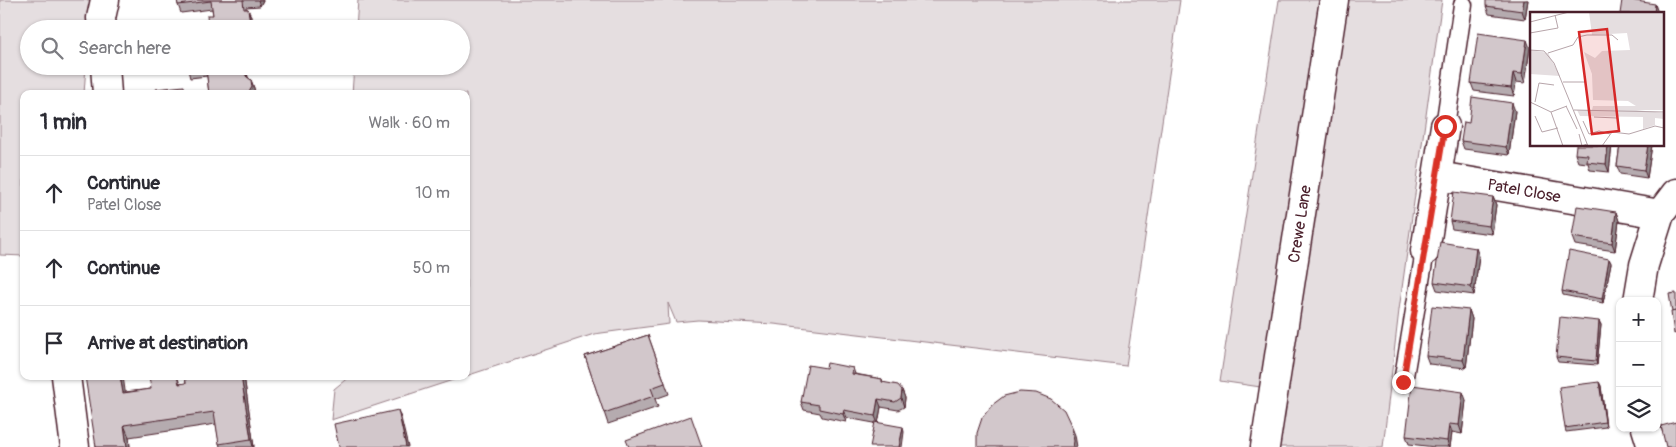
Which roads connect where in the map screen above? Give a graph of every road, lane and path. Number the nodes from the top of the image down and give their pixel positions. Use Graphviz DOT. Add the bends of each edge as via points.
graph roads {
  1 [pos="105,0"];
  2 [pos="1334,0"];
  3 [pos="1463,4"];
  4 [pos="101,20"];
  5 [pos="105,75"];
  6 [pos="106,90"];
  7 [pos="1445,126"];
  8 [pos="1438,176"];
  9 [pos="1668,203"];
  10 [pos="1425,251"];
  11 [pos="1639,297"];
  12 [pos="67,380"];
  13 [pos="1403,382"];
  14 [pos="1647,432"];
  15 [pos="75,447"];
  16 [pos="1264,447"];
  17 [pos="1652,447"];
  1 -- 4 [label="street"];
  2 -- 16 [label="street, Crewe Lane"];
  3 -- 7 [label="lane"];
  5 -- 6 [label="street"];
  7 -- 8 [label="street"];
  8 -- 9 [label="street, Patel Close"];
  8 -- 10 [label="street"];
  9 -- 11 [label="street" via="1644,265"];
  10 -- 13 [label="lane"];
  12 -- 15 [label="street"];
  14 -- 17 [label="street"];
}
